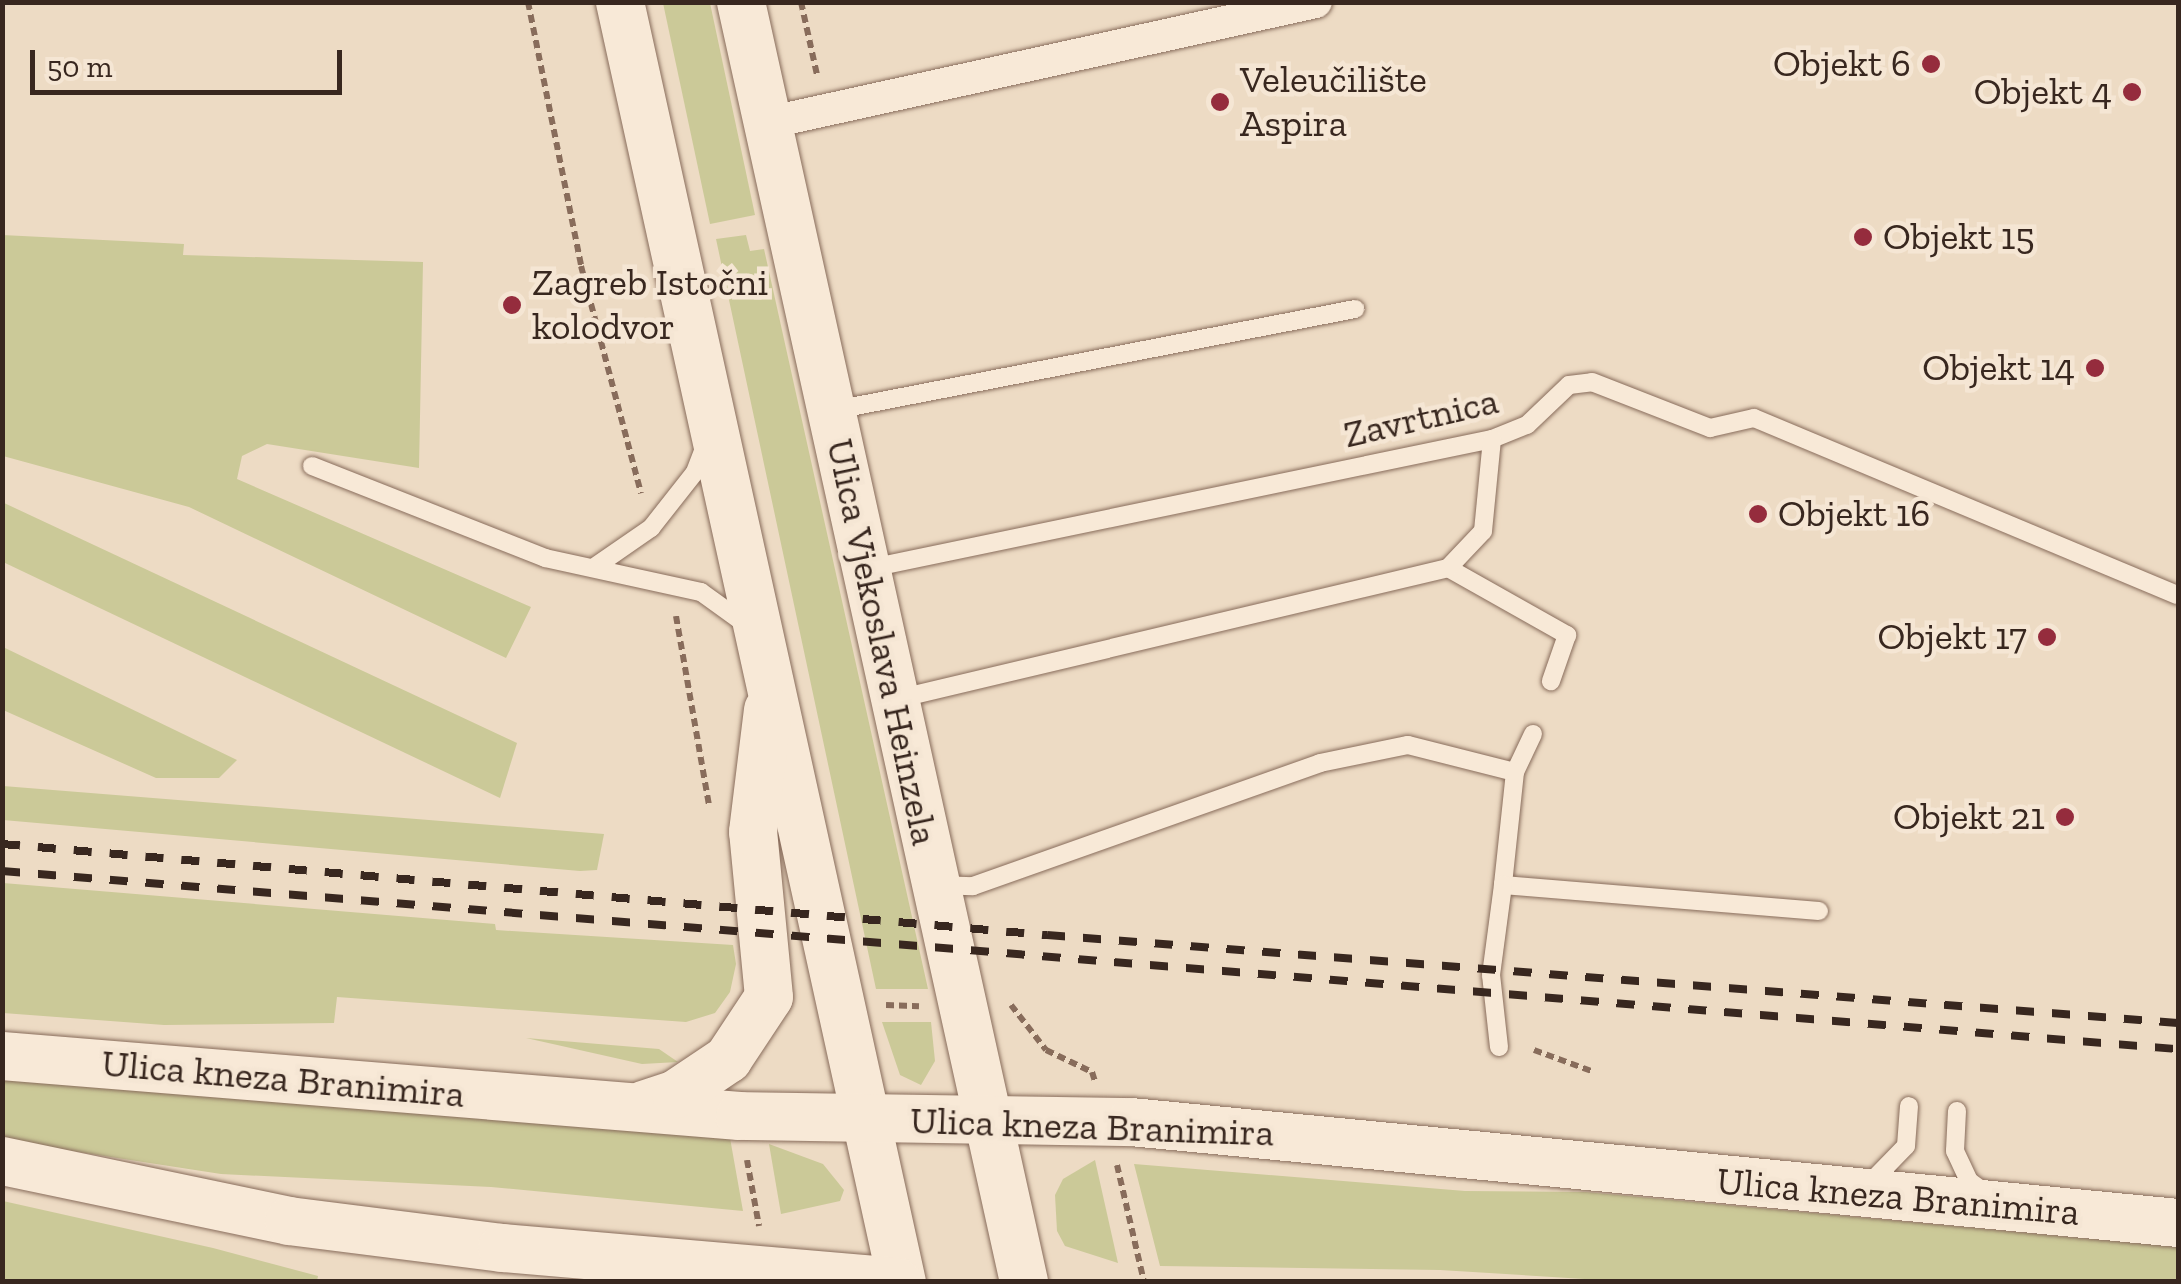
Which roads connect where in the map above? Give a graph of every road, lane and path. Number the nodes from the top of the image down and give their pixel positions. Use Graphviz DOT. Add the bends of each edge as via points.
graph roads {
  1 [pos="528,2"];
  2 [pos="620,2"];
  3 [pos="741,2"];
  4 [pos="802,2"];
  5 [pos="1316,2"];
  6 [pos="818,80"];
  7 [pos="767,123"];
  8 [pos="1355,309"];
  9 [pos="833,410"];
  10 [pos="714,421"];
  11 [pos="1492,440"];
  12 [pos="312,466"];
  13 [pos="642,494"];
  14 [pos="596,566"];
  15 [pos="1448,568"];
  16 [pos="866,570"];
  17 [pos="2178,596"];
  18 [pos="678,620"];
  19 [pos="764,646"];
  20 [pos="1551,681"];
  21 [pos="774,692"];
  22 [pos="896,699"];
  23 [pos="1533,734"];
  24 [pos="1515,772"];
  25 [pos="710,812"];
  26 [pos="934,885"];
  27 [pos="1503,886"];
  28 [pos="1818,910"];
  29 [pos="876,1005"];
  30 [pos="929,1007"];
  31 [pos="1013,1010"];
  32 [pos="1499,1047"];
  33 [pos="1534,1050"];
  34 [pos="2,1056"];
  35 [pos="1594,1072"];
  36 [pos="1095,1082"];
  37 [pos="1909,1106"];
  38 [pos="636,1108"];
  39 [pos="1957,1110"];
  40 [pos="864,1118"];
  41 [pos="988,1121"];
  42 [pos="746,1156"];
  43 [pos="1115,1158"];
  44 [pos="2,1161"];
  45 [pos="1857,1192"];
  46 [pos="2004,1206"];
  47 [pos="756,1212"];
  48 [pos="2178,1223"];
  49 [pos="900,1282"];
  50 [pos="1024,1282"];
  51 [pos="1144,1282"];
  1 -- 13 [label="path" via="581,266"];
  2 -- 10 [label="main road"];
  3 -- 7 [label="main road, Ulica Vjekoslava Heinzela"];
  4 -- 6 [label="path"];
  5 -- 7 [label="street"];
  7 -- 9 [label="main road, Ulica Vjekoslava Heinzela"];
  8 -- 9 [label="lane"];
  9 -- 16 [label="main road, Ulica Vjekoslava Heinzela"];
  10 -- 14 [label="lane" via="695,472 673,503 651,528"];
  10 -- 19 [label="main road"];
  11 -- 15 [label="lane" via="1483,531"];
  11 -- 16 [label="lane, Zavrtnica"];
  11 -- 17 [label="lane, Zavrtnica" via="1527,425 1569,385 1592,382 1710,428 1754,418"];
  12 -- 14 [label="lane" via="545,558"];
  14 -- 19 [label="lane" via="701,592 733,611"];
  15 -- 20 [label="lane" via="1567,635"];
  15 -- 22 [label="lane"];
  16 -- 22 [label="main road, Ulica Vjekoslava Heinzela"];
  18 -- 25 [label="path"];
  19 -- 21 [label="main road"];
  21 -- 38 [label="main road" via="761,733 753,832 769,996 748,1038 706,1078"];
  21 -- 40 [label="main road"];
  22 -- 26 [label="main road, Ulica Vjekoslava Heinzela"];
  23 -- 24 [label="lane"];
  24 -- 26 [label="lane" via="1408,745 1320,763 973,886"];
  24 -- 27 [label="lane"];
  26 -- 41 [label="main road, Ulica Vjekoslava Heinzela"];
  27 -- 28 [label="lane"];
  27 -- 32 [label="lane" via="1491,975"];
  29 -- 30 [label="path"];
  31 -- 36 [label="path" via="1046,1050 1092,1072"];
  33 -- 35 [label="path"];
  34 -- 38 [label="main road, Ulica kneza Branimira"];
  37 -- 45 [label="lane" via="1906,1146 1885,1173"];
  38 -- 40 [label="main road, Ulica kneza Branimira"];
  39 -- 46 [label="lane" via="1955,1150 1968,1181"];
  40 -- 41 [label="main road, Ulica kneza Branimira"];
  40 -- 49 [label="main road"];
  41 -- 45 [label="main road, Ulica kneza Branimira" via="1132,1122"];
  41 -- 50 [label="main road, Ulica Vjekoslava Heinzela"];
  42 -- 47 [label="path"];
  43 -- 51 [label="path"];
  44 -- 49 [label="main road" via="288,1222"];
  45 -- 46 [label="main road, Ulica kneza Branimira"];
  46 -- 48 [label="main road, Ulica kneza Branimira"];
}
